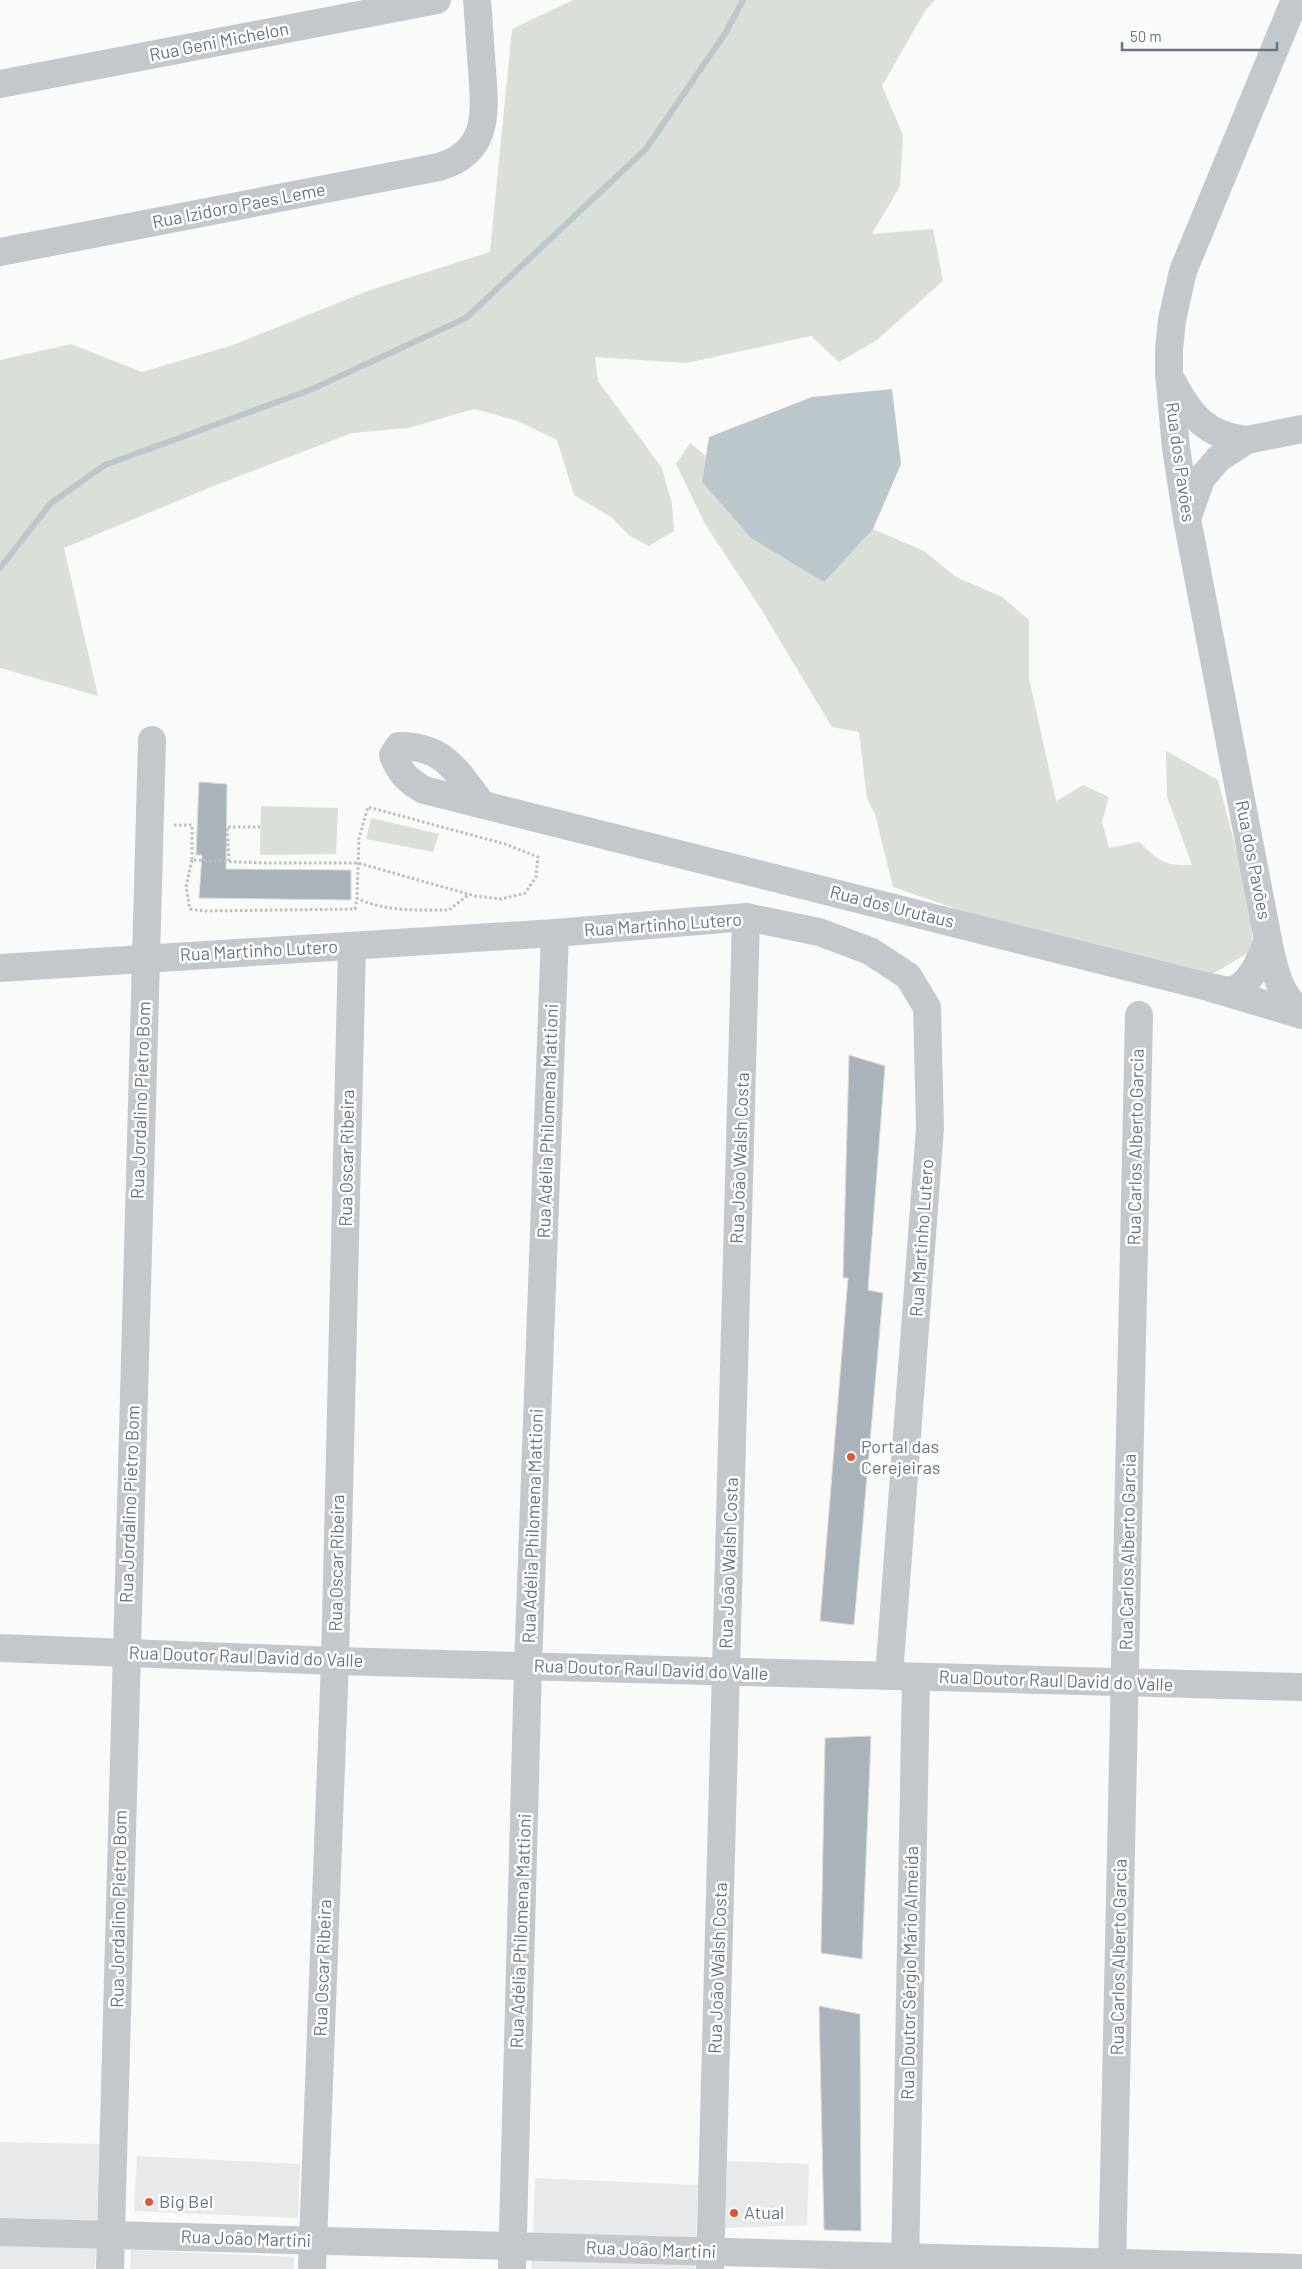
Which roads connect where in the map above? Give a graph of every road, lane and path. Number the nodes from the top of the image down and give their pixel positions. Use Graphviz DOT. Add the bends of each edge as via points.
graph roads {
  1 [pos="437,0"];
  2 [pos="477,0"];
  3 [pos="1295,0"];
  4 [pos="0,84"];
  5 [pos="0,252"];
  6 [pos="1169,374"];
  7 [pos="1302,429"];
  8 [pos="1247,440"];
  9 [pos="1187,519"];
  10 [pos="152,740"];
  11 [pos="481,803"];
  12 [pos="174,824"];
  13 [pos="260,827"];
  14 [pos="192,860"];
  15 [pos="229,861"];
  16 [pos="358,863"];
  17 [pos="468,895"];
  18 [pos="357,898"];
  19 [pos="746,917"];
  20 [pos="555,933"];
  21 [pos="1268,940"];
  22 [pos="352,947"];
  23 [pos="145,957"];
  24 [pos="0,968"];
  25 [pos="1208,987"];
  26 [pos="1302,1011"];
  27 [pos="1139,1014"];
  28 [pos="1302,1015"];
  29 [pos="0,1648"];
  30 [pos="126,1652"];
  31 [pos="334,1661"];
  32 [pos="528,1666"];
  33 [pos="726,1672"];
  34 [pos="889,1676"];
  35 [pos="916,1677"];
  36 [pos="1125,1683"];
  37 [pos="1302,1687"];
  38 [pos="0,2232"];
  39 [pos="110,2234"];
  40 [pos="312,2241"];
  41 [pos="513,2257"];
  42 [pos="710,2260"];
  43 [pos="905,2263"];
  44 [pos="1112,2266"];
  45 [pos="1302,2268"];
  46 [pos="110,2269"];
  47 [pos="312,2269"];
  1 -- 4 [label="street, Rua Geni Michelon"];
  2 -- 5 [label="street, Rua Izidoro Paes Leme" via="484,111 481,130 472,147 457,160 439,167"];
  3 -- 6 [label="street, Rua dos Pavões" via="1183,271 1172,320"];
  6 -- 8 [label="street" via="1186,406 1198,420 1215,432"];
  6 -- 9 [label="street, Rua dos Pavões"];
  7 -- 8 [label="street"];
  8 -- 9 [label="street" via="1219,458 1201,479"];
  9 -- 21 [label="street, Rua dos Pavões"];
  10 -- 23 [label="street, Rua Jordalino Pietro Bom"];
  11 -- 25 [label="street, Rua dos Urutaus"];
  12 -- 14 [label="path" via="192,825"];
  13 -- 15 [label="path" via="227,827"];
  14 -- 15 [label="path"];
  14 -- 18 [label="path" via="186,887 190,909 355,909"];
  15 -- 16 [label="path"];
  16 -- 17 [label="path"];
  16 -- 17 [label="path" via="359,838 368,807 505,844 538,857 536,877 525,893 501,899"];
  16 -- 18 [label="path"];
  17 -- 18 [label="path" via="449,910 412,910 369,904"];
  19 -- 20 [label="street, Rua Martinho Lutero"];
  19 -- 33 [label="street, Rua João Walsh Costa"];
  19 -- 34 [label="street, Rua Martinho Lutero" via="819,932 870,951 908,976 927,1006 930,1128"];
  20 -- 22 [label="street, Rua Martinho Lutero"];
  20 -- 32 [label="street, Rua Adélia Philomena Mattioni"];
  21 -- 25 [label="street, Rua dos Pavões" via="1258,966 1245,982 1232,990"];
  21 -- 26 [label="street, Rua dos Pavões" via="1282,988 1295,1007"];
  22 -- 23 [label="street, Rua Martinho Lutero"];
  22 -- 31 [label="street, Rua Oscar Ribeira"];
  23 -- 24 [label="street, Rua Martinho Lutero"];
  23 -- 30 [label="street, Rua Jordalino Pietro Bom"];
  25 -- 28 [label="street, Rua dos Urutaus"];
  27 -- 36 [label="street, Rua Carlos Alberto Garcia"];
  29 -- 30 [label="street, Rua Doutor Raul David do Valle"];
  30 -- 31 [label="street, Rua Doutor Raul David do Valle"];
  30 -- 39 [label="street, Rua Jordalino Pietro Bom"];
  31 -- 32 [label="street, Rua Doutor Raul David do Valle"];
  31 -- 40 [label="street, Rua Oscar Ribeira"];
  32 -- 33 [label="street, Rua Doutor Raul David do Valle"];
  32 -- 41 [label="street, Rua Adélia Philomena Mattioni"];
  33 -- 34 [label="street, Rua Doutor Raul David do Valle"];
  33 -- 42 [label="street, Rua João Walsh Costa"];
  34 -- 35 [label="street, Rua Doutor Raul David do Valle"];
  35 -- 36 [label="street, Rua Doutor Raul David do Valle"];
  35 -- 43 [label="street, Rua Doutor Sérgio Mário Almeida"];
  36 -- 37 [label="street, Rua Doutor Raul David do Valle"];
  36 -- 44 [label="street, Rua Carlos Alberto Garcia"];
  38 -- 39 [label="street, Rua João Martini"];
  39 -- 40 [label="street, Rua João Martini"];
  39 -- 46 [label="street, Rua Jordalino Pietro Bom"];
  40 -- 41 [label="street, Rua João Martini"];
  40 -- 47 [label="street, Rua Oscar Ribeira"];
  41 -- 42 [label="street, Rua João Martini"];
  42 -- 43 [label="street, Rua João Martini"];
  43 -- 44 [label="street, Rua João Martini"];
  44 -- 45 [label="street, Rua João Martini"];
}
